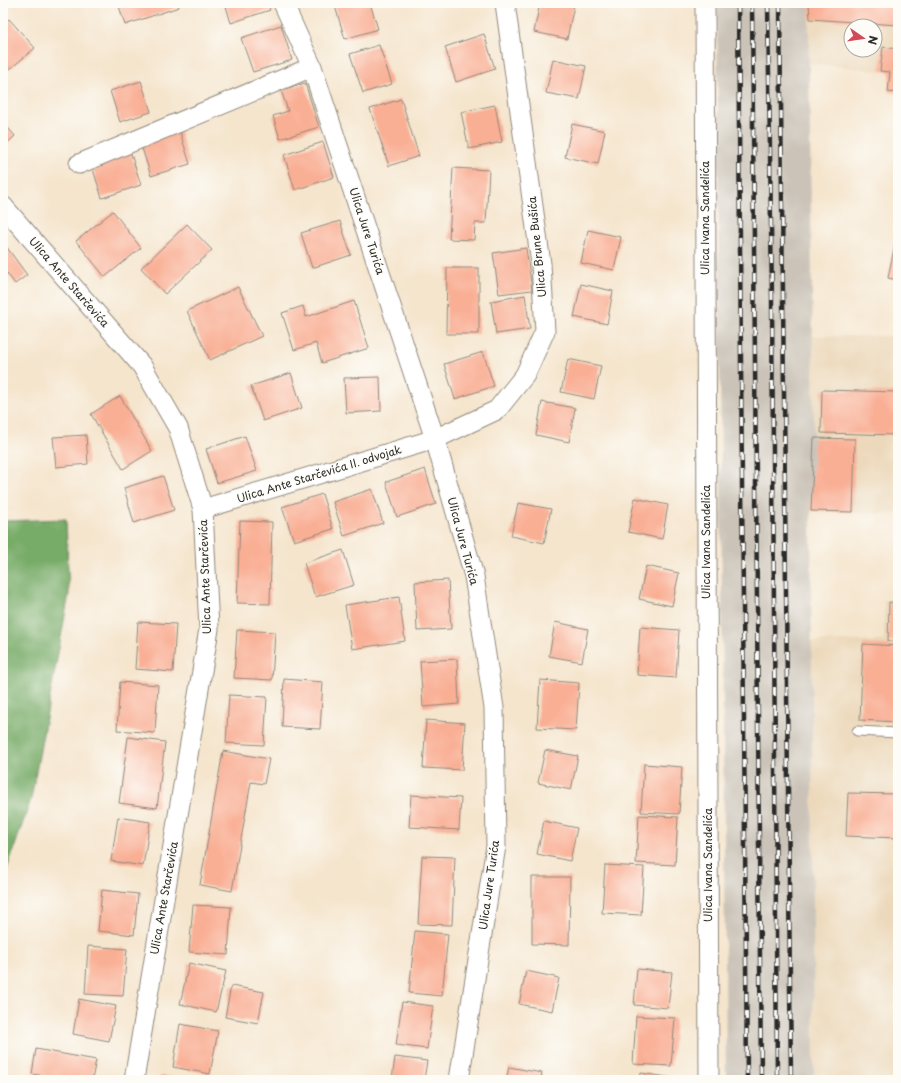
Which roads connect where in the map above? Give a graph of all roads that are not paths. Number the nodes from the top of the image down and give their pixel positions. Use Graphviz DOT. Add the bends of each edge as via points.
graph roads {
  1 [pos="283,3"];
  2 [pos="505,3"];
  3 [pos="704,3"];
  4 [pos="312,67"];
  5 [pos="79,164"];
  6 [pos="3,206"];
  7 [pos="435,439"];
  8 [pos="203,509"];
  9 [pos="857,731"];
  10 [pos="898,733"];
  11 [pos="134,1080"];
  12 [pos="459,1080"];
  13 [pos="709,1080"];
  1 -- 4 [label="street, Ulica Jure Turića"];
  2 -- 7 [label="street, Ulica Brune Bušića" via="542,264 545,331 525,375 497,410"];
  3 -- 13 [label="street, Ulica Ivana Sandelića"];
  4 -- 5 [label="street"];
  4 -- 7 [label="street, Ulica Jure Turića"];
  6 -- 8 [label="street, Ulica Ante Starčevića" via="142,366 178,428"];
  7 -- 8 [label="street, Ulica Ante Starčevića II. odvojak"];
  7 -- 12 [label="street, Ulica Jure Turića" via="474,576 494,708 496,846"];
  8 -- 11 [label="street, Ulica Ante Starčevića" via="209,629"];
  9 -- 10 [label="lane"];
}
